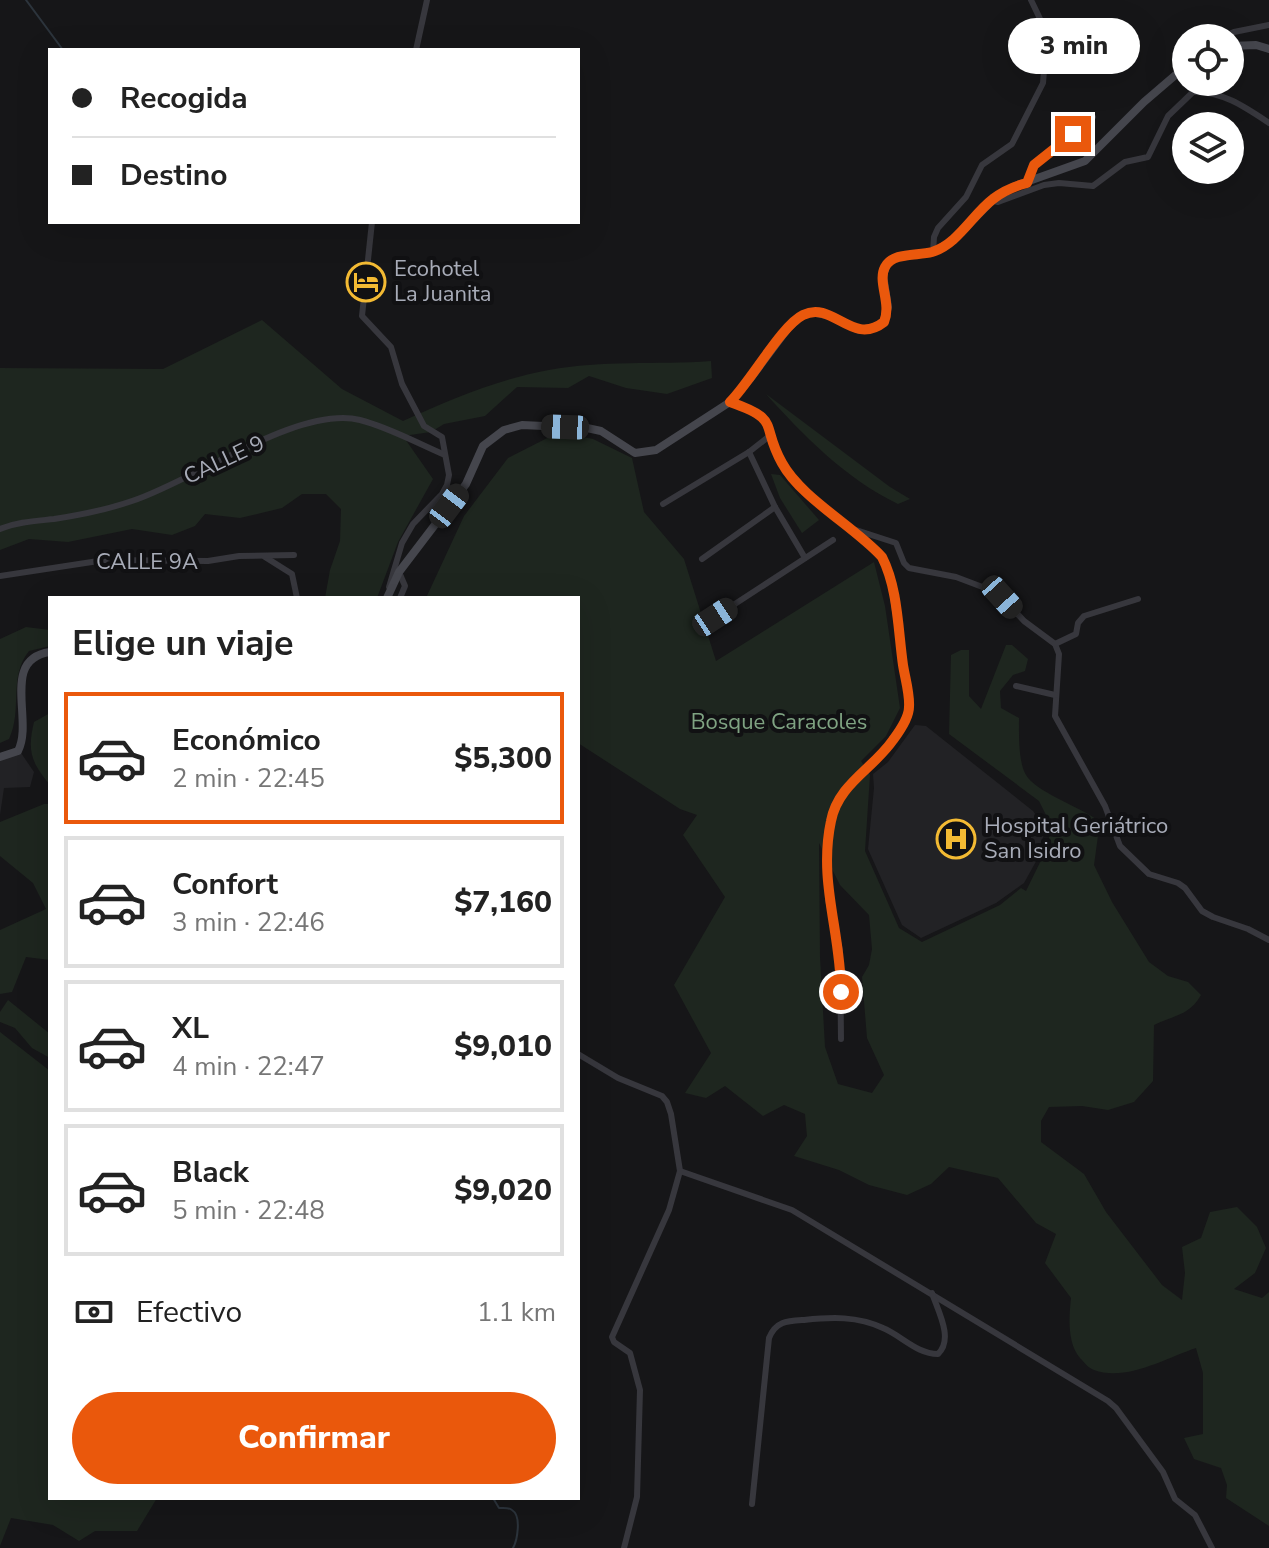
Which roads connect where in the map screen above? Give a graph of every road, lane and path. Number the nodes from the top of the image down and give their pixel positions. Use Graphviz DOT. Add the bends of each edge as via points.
graph roads {
  1 [pos="427,0"];
  2 [pos="1031,0"];
  3 [pos="1269,25"];
  4 [pos="1244,30"];
  5 [pos="1244,45"];
  6 [pos="417,48"];
  7 [pos="1269,49"];
  8 [pos="1172,78"];
  9 [pos="1093,117"];
  10 [pos="1269,123"];
  11 [pos="1027,183"];
  12 [pos="991,200"];
  13 [pos="372,224"];
  14 [pos="933,252"];
  15 [pos="730,402"];
  16 [pos="772,434"];
  17 [pos="749,452"];
  18 [pos="445,455"];
  19 [pos="663,504"];
  20 [pos="775,507"];
  21 [pos="849,528"];
  22 [pos="0,529"];
  23 [pos="833,540"];
  24 [pos="262,555"];
  25 [pos="294,555"];
  26 [pos="805,558"];
  27 [pos="702,559"];
  28 [pos="399,572"];
  29 [pos="0,576"];
  30 [pos="297,596"];
  31 [pos="387,596"];
  32 [pos="387,596"];
  33 [pos="401,596"];
  34 [pos="1138,599"];
  35 [pos="715,617"];
  36 [pos="1055,644"];
  37 [pos="48,652"];
  38 [pos="1016,686"];
  39 [pos="1055,695"];
  40 [pos="0,757"];
  41 [pos="1269,940"];
  42 [pos="841,1039"];
  43 [pos="580,1055"];
  44 [pos="680,1171"];
  45 [pos="932,1293"];
  46 [pos="752,1504"];
  47 [pos="624,1548"];
  48 [pos="1212,1548"];
  1 -- 6 [label="street"];
  2 -- 14 [label="street" via="1043,25 1043,83 1012,144 982,165 966,197 938,228"];
  3 -- 4 [label="street"];
  5 -- 7 [label="main road"];
  8 -- 11 [label="main road" via="1085,161"];
  9 -- 11 [label="street" via="1034,165"];
  10 -- 12 [label="street" via="1225,97 1193,92 1168,116 1148,157 1125,162 1093,186 1044,185"];
  11 -- 12 [label="main road"];
  12 -- 14 [label="main road" via="951,242"];
  13 -- 18 [label="street" via="362,316 391,347 402,384 424,426 442,437"];
  14 -- 15 [label="main road" via="888,262 883,275 888,307 884,322 859,330 827,315 804,314"];
  15 -- 16 [label="street" via="761,414"];
  15 -- 28 [label="main road" via="643,454 587,428 522,425 504,430 483,446 466,484"];
  16 -- 17 [label="street"];
  16 -- 21 [label="street" via="791,475"];
  17 -- 19 [label="street"];
  17 -- 20 [label="street"];
  18 -- 22 [label="street, CALLE 9" via="359,420 314,421 132,501"];
  18 -- 31 [label="street" via="447,485 402,543"];
  20 -- 26 [label="street"];
  20 -- 27 [label="street"];
  21 -- 36 [label="street" via="896,543 909,568 993,591"];
  21 -- 42 [label="street" via="888,568 910,710 892,742 844,790 831,821 827,885 840,950"];
  23 -- 26 [label="street"];
  24 -- 25 [label="street, CALLE 9A"];
  24 -- 29 [label="street, CALLE 9A" via="208,561 105,560"];
  24 -- 30 [label="street" via="292,574"];
  26 -- 35 [label="street"];
  28 -- 32 [label="main road"];
  28 -- 33 [label="street" via="405,586"];
  34 -- 36 [label="street" via="1084,616 1076,634"];
  36 -- 39 [label="street"];
  37 -- 40 [label="main road" via="29,659 25,667 20,685 22,744"];
  38 -- 39 [label="street"];
  39 -- 41 [label="street" via="1055,716 1105,806 1120,846 1149,874 1185,888 1202,911"];
  43 -- 44 [label="street" via="662,1096 671,1114"];
  44 -- 45 [label="street" via="792,1210"];
  44 -- 47 [label="street" via="669,1210 612,1337 630,1353 640,1390 637,1505"];
  45 -- 46 [label="street" via="946,1340 938,1354 862,1320 833,1317 783,1322 773,1328"];
  45 -- 48 [label="street" via="1116,1408 1163,1472 1175,1499 1195,1515"];
}
